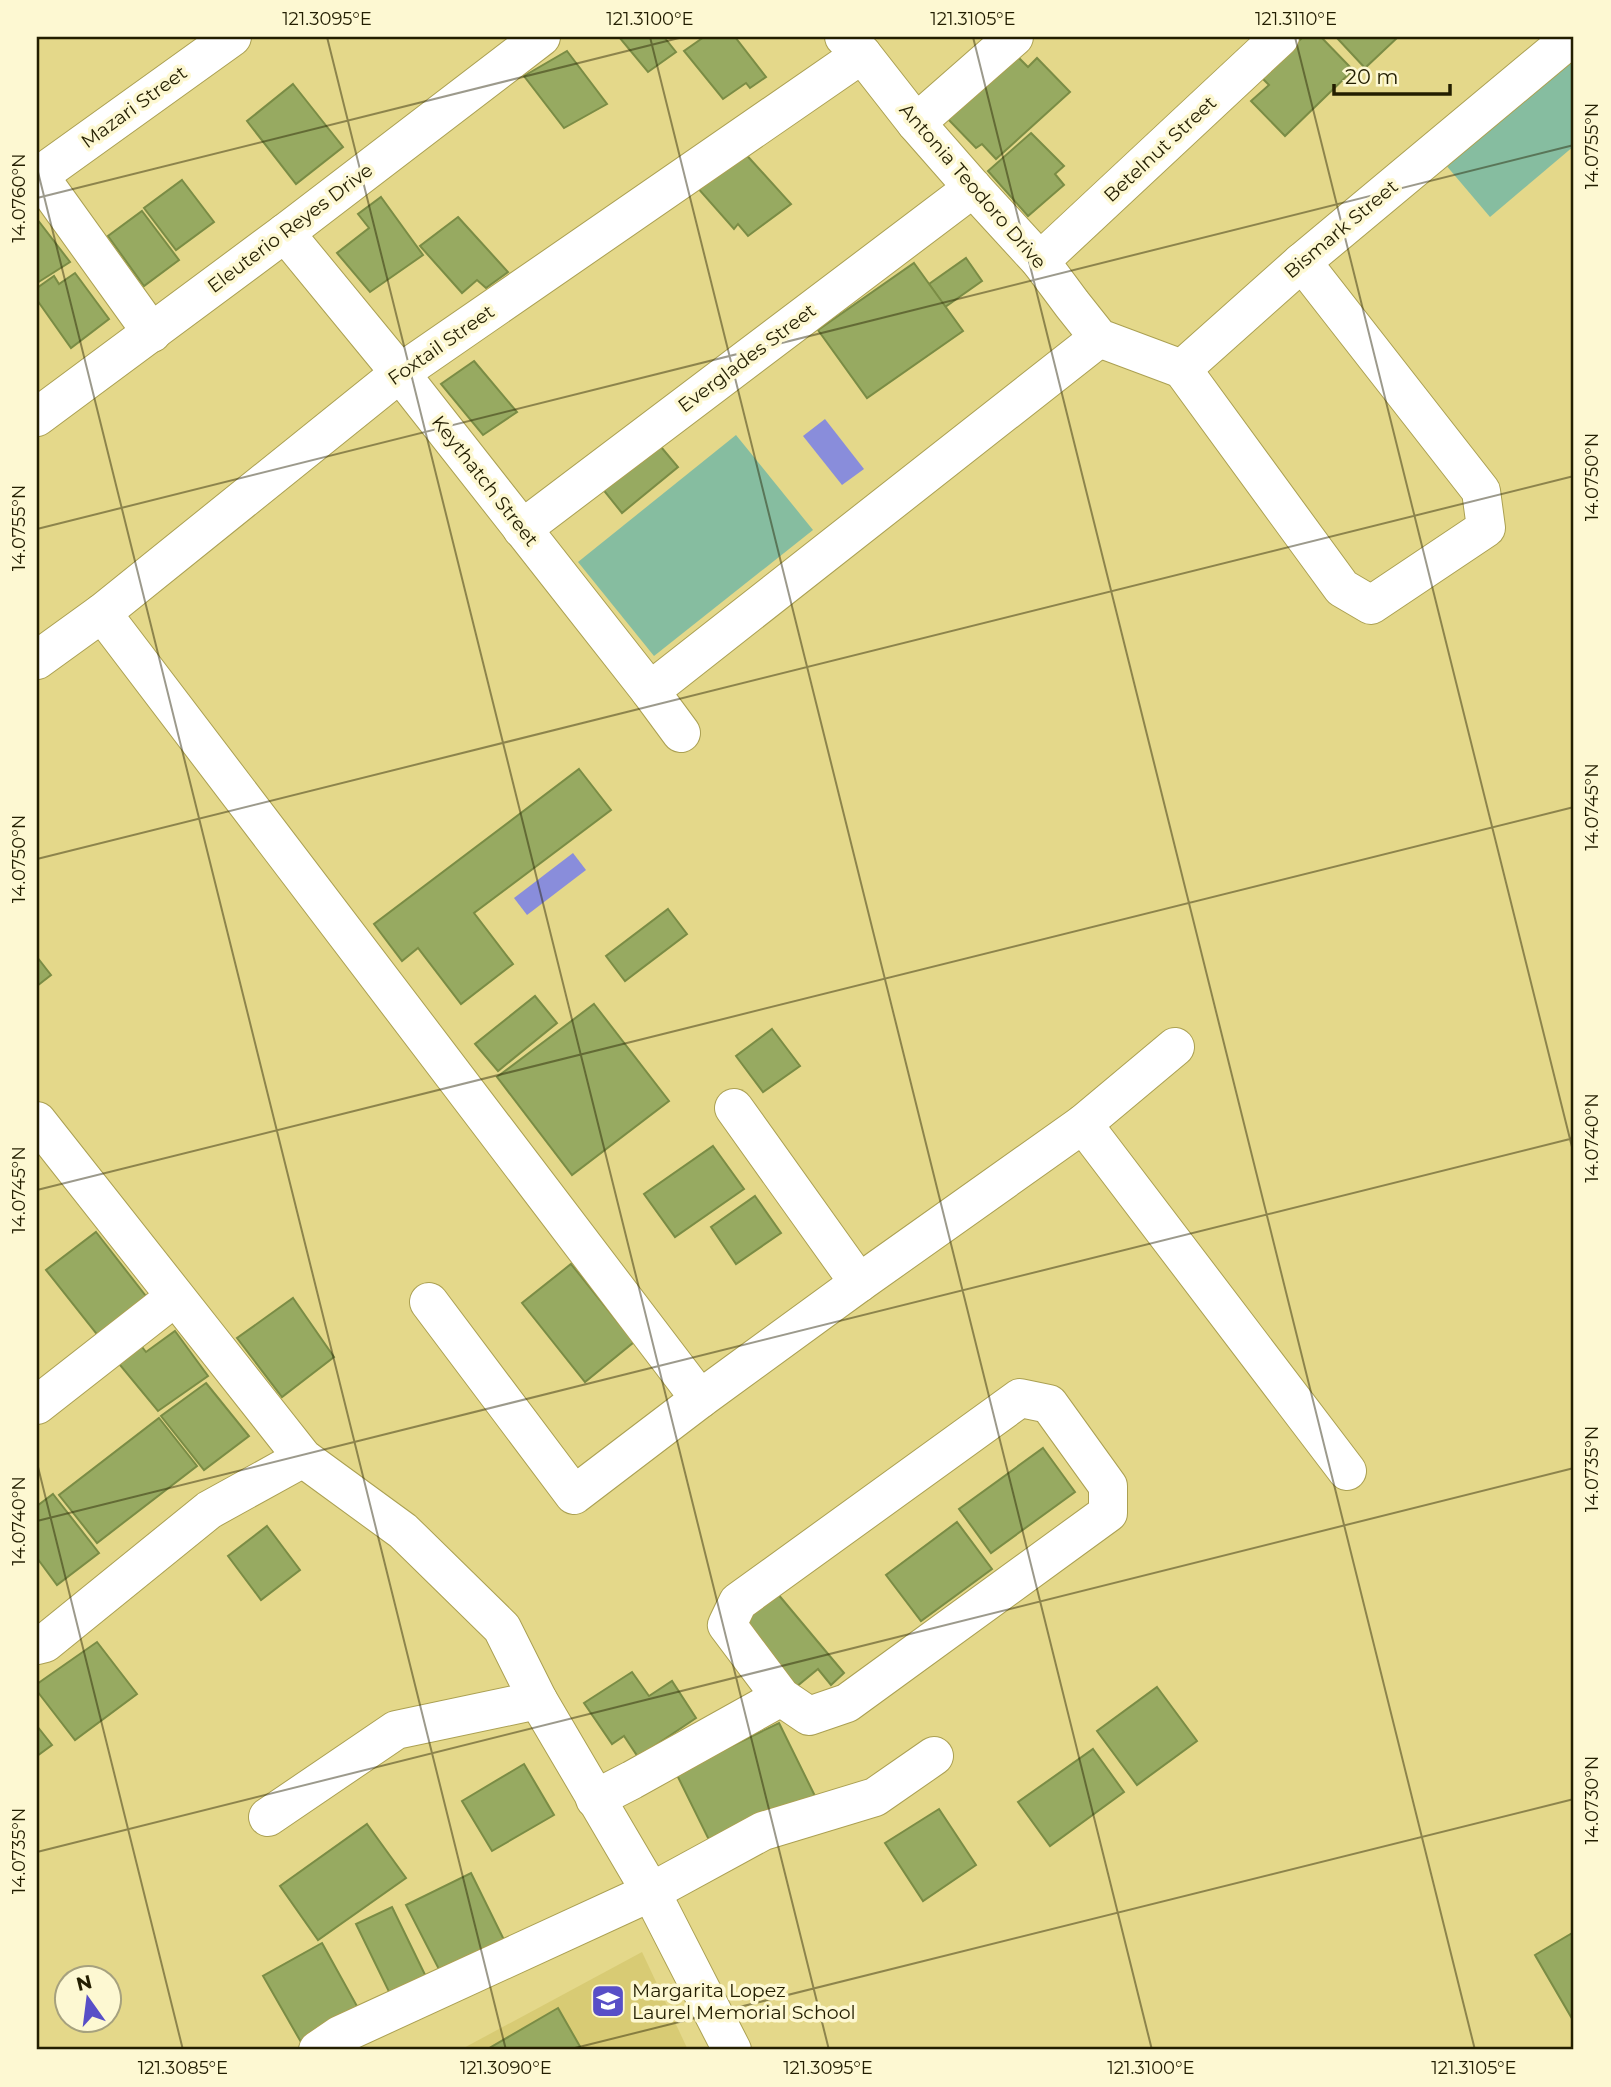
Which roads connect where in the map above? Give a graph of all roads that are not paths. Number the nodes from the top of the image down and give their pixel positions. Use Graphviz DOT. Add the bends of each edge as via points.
graph roads {
  1 [pos="232,37"];
  2 [pos="541,37"];
  3 [pos="1014,37"];
  4 [pos="1280,37"];
  5 [pos="1572,37"];
  6 [pos="853,45"];
  7 [pos="916,123"];
  8 [pos="37,175"];
  9 [pos="973,188"];
  10 [pos="285,233"];
  11 [pos="1040,261"];
  12 [pos="1302,262"];
  13 [pos="152,333"];
  14 [pos="1099,338"];
  15 [pos="1182,369"];
  16 [pos="400,373"];
  17 [pos="37,417"];
  18 [pos="522,529"];
  19 [pos="102,613"];
  20 [pos="37,660"];
  21 [pos="650,691"];
  22 [pos="681,733"];
  23 [pos="1175,1046"];
  24 [pos="734,1108"];
  25 [pos="1083,1124"];
  26 [pos="44,1143"];
  27 [pos="859,1283"];
  28 [pos="175,1297"];
  29 [pos="429,1302"];
  30 [pos="700,1399"];
  31 [pos="37,1405"];
  32 [pos="303,1458"];
  33 [pos="1348,1471"];
  34 [pos="37,1645"];
  35 [pos="781,1697"];
  36 [pos="538,1700"];
  37 [pos="934,1756"];
  38 [pos="595,1798"];
  39 [pos="268,1817"];
  40 [pos="651,1892"];
  41 [pos="317,2050"];
  42 [pos="732,2050"];
  1 -- 8 [label="street, Mazari Street"];
  2 -- 10 [label="street, Eleuterio Reyes Drive"];
  3 -- 7 [label="street"];
  4 -- 11 [label="street, Betelnut Street"];
  5 -- 12 [label="street, Bismark Street"];
  6 -- 7 [label="street, Antonia Teodoro Drive"];
  6 -- 16 [label="street, Foxtail Street"];
  7 -- 9 [label="street, Antonia Teodoro Drive"];
  8 -- 13 [label="street"];
  9 -- 11 [label="street, Antonia Teodoro Drive"];
  9 -- 18 [label="street, Everglades Street"];
  10 -- 13 [label="street, Eleuterio Reyes Drive"];
  10 -- 16 [label="street, Keythatch Street"];
  11 -- 14 [label="street, Antonia Teodoro Drive"];
  12 -- 15 [label="street, Bismark Street"];
  12 -- 15 [label="street" via="1481,491 1486,528 1371,605 1342,587"];
  13 -- 17 [label="street, Eleuterio Reyes Drive"];
  14 -- 15 [label="street"];
  14 -- 21 [label="street"];
  16 -- 18 [label="street, Keythatch Street"];
  16 -- 19 [label="street, Foxtail Street"];
  18 -- 21 [label="street, Keythatch Street"];
  19 -- 20 [label="street, Foxtail Street"];
  19 -- 30 [label="street"];
  21 -- 22 [label="street, Keythatch Street"];
  23 -- 25 [label="street"];
  24 -- 27 [label="street"];
  25 -- 27 [label="street"];
  25 -- 33 [label="street"];
  26 -- 28 [label="street"];
  27 -- 30 [label="street"];
  28 -- 31 [label="street"];
  28 -- 32 [label="street"];
  29 -- 30 [label="street" via="574,1495"];
  32 -- 34 [label="street" via="209,1510"];
  32 -- 36 [label="street" via="403,1531 502,1628"];
  35 -- 35 [label="street" via="809,1716 847,1703 1108,1513 1108,1486 1049,1404 1020,1398 738,1602 727,1625"];
  35 -- 38 [label="street"];
  36 -- 38 [label="street"];
  36 -- 39 [label="street" via="397,1730"];
  37 -- 40 [label="street" via="875,1797 762,1831"];
  38 -- 40 [label="street"];
  40 -- 41 [label="street" via="340,2035"];
  40 -- 42 [label="street"];
}
